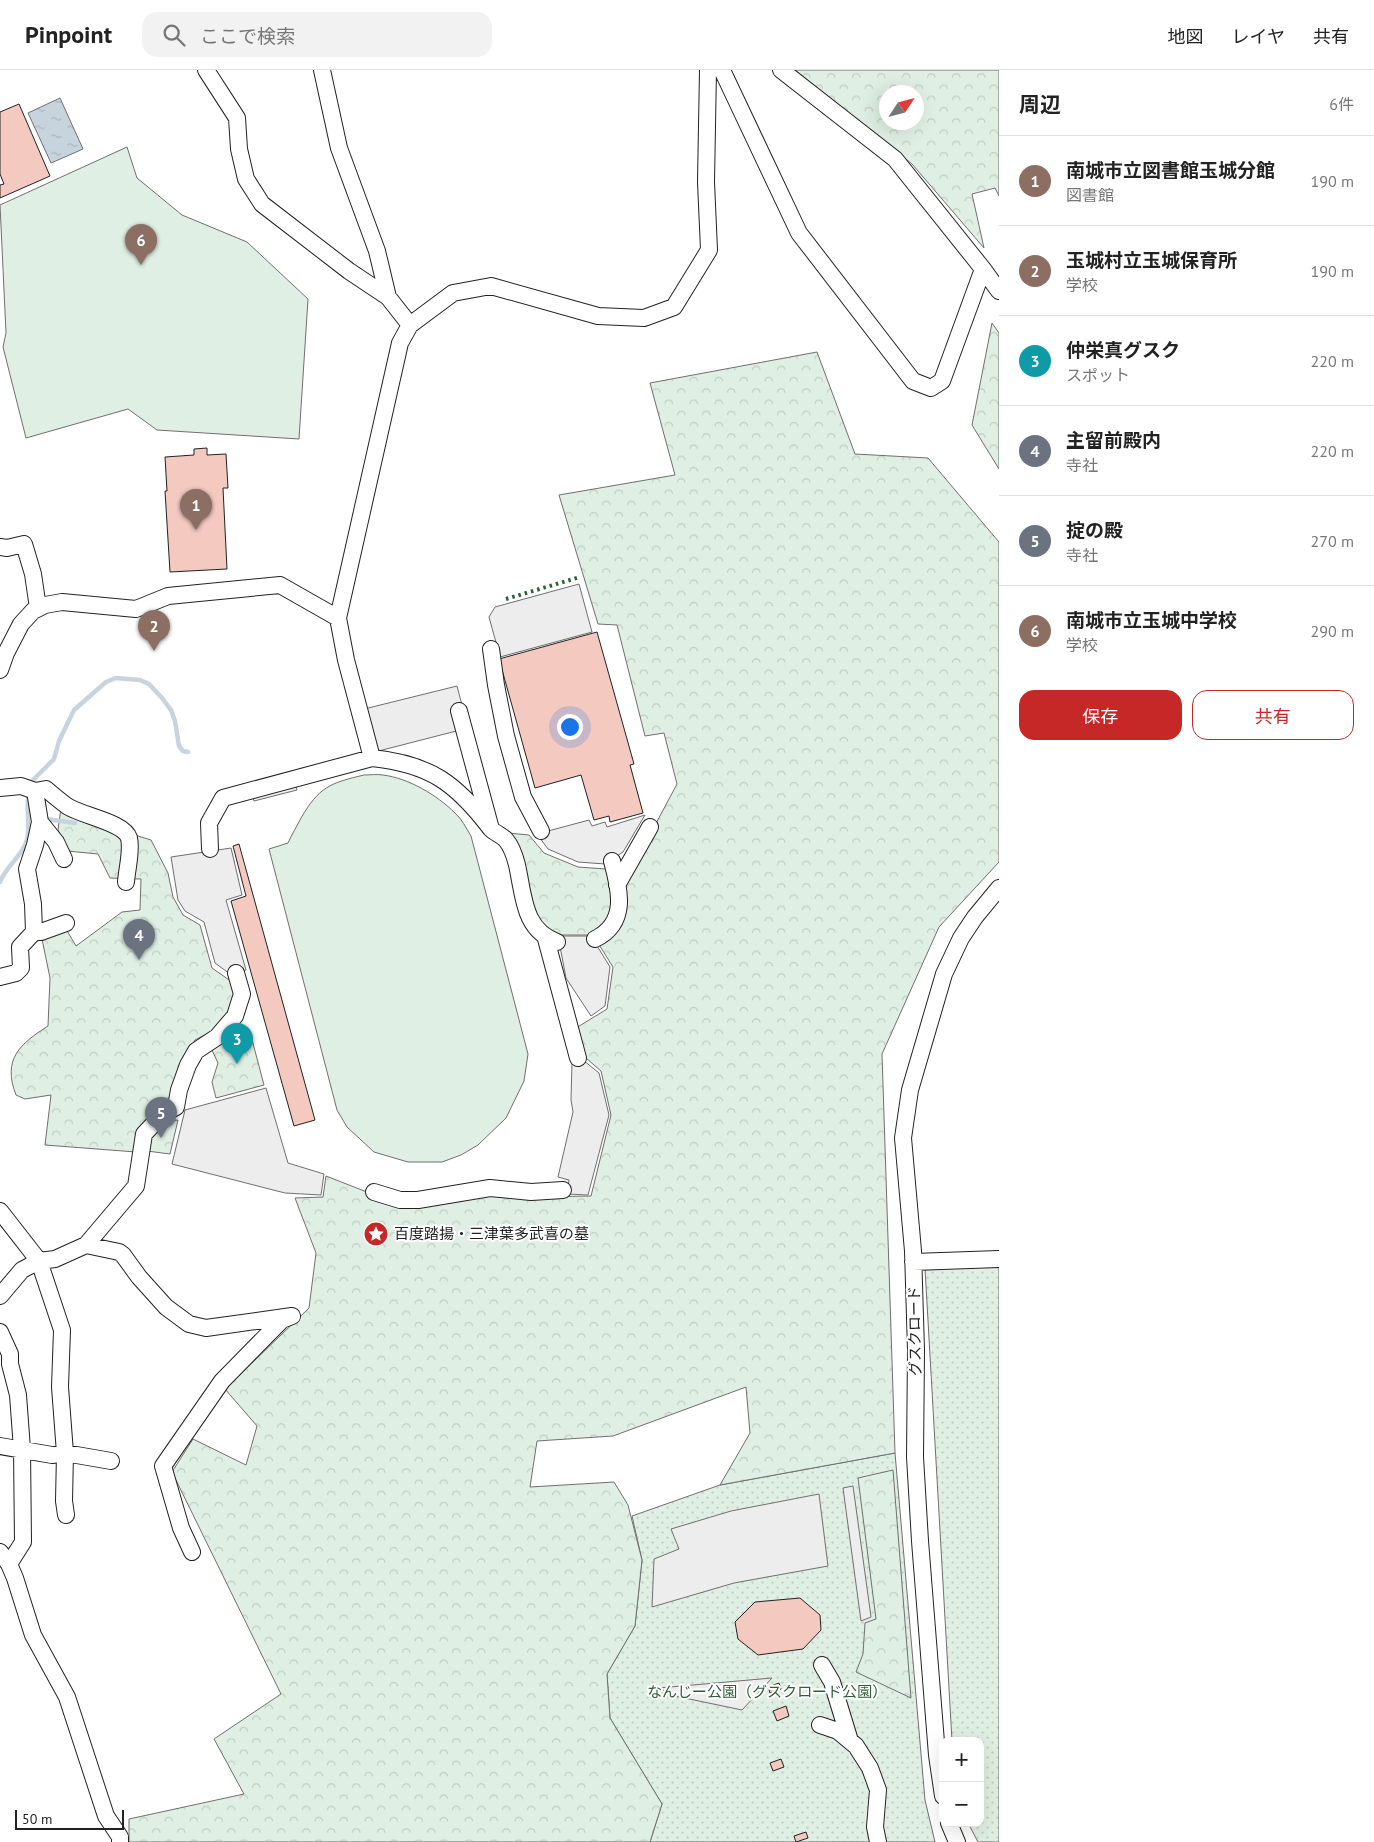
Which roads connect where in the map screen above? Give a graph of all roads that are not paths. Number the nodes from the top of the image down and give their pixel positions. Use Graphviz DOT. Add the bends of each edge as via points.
graph roads {
  1 [pos="206,70"];
  2 [pos="322,70"];
  3 [pos="708,70"];
  4 [pos="722,70"];
  5 [pos="781,70"];
  6 [pos="983,269"];
  7 [pos="999,291"];
  8 [pos="388,297"];
  9 [pos="410,325"];
  10 [pos="0,547"];
  11 [pos="38,608"];
  12 [pos="338,618"];
  13 [pos="491,649"];
  14 [pos="0,670"];
  15 [pos="459,711"];
  16 [pos="372,758"];
  17 [pos="0,788"];
  18 [pos="30,789"];
  19 [pos="40,822"];
  20 [pos="650,826"];
  21 [pos="490,829"];
  22 [pos="541,831"];
  23 [pos="210,849"];
  24 [pos="64,860"];
  25 [pos="612,860"];
  26 [pos="126,882"];
  27 [pos="618,885"];
  28 [pos="999,888"];
  29 [pos="66,923"];
  30 [pos="34,932"];
  31 [pos="594,939"];
  32 [pos="236,973"];
  33 [pos="0,977"];
  34 [pos="578,1058"];
  35 [pos="563,1190"];
  36 [pos="374,1192"];
  37 [pos="0,1211"];
  38 [pos="86,1244"];
  39 [pos="999,1259"];
  40 [pos="38,1261"];
  41 [pos="913,1262"];
  42 [pos="0,1296"];
  43 [pos="0,1332"];
  44 [pos="0,1446"];
  45 [pos="22,1449"];
  46 [pos="65,1453"];
  47 [pos="110,1461"];
  48 [pos="66,1515"];
  49 [pos="192,1552"];
  50 [pos="4,1558"];
  51 [pos="822,1665"];
  52 [pos="820,1724"];
  53 [pos="850,1741"];
  54 [pos="941,1782"];
  55 [pos="951,1827"];
  56 [pos="120,1842"];
  57 [pos="878,1842"];
  58 [pos="957,1842"];
  1 -- 8 [label="street" via="237,118 239,149 246,179 262,204"];
  2 -- 8 [label="street" via="338,148 377,251"];
  3 -- 9 [label="street" via="706,182 709,250 674,307 644,318 598,316 491,286 453,293"];
  4 -- 6 [label="street" via="799,233 913,381 931,388 942,381"];
  5 -- 6 [label="street" via="895,159"];
  6 -- 7 [label="street"];
  8 -- 9 [label="street"];
  9 -- 12 [label="street" via="400,343"];
  10 -- 11 [label="street" via="24,544"];
  11 -- 12 [label="street" via="62,602 136,609 168,596 280,586"];
  11 -- 14 [label="street" via="21,624"];
  12 -- 16 [label="street"];
  13 -- 22 [label="street" via="501,711 523,797"];
  15 -- 21 [label="street"];
  16 -- 21 [label="street" via="396,760 444,780 462,795"];
  16 -- 23 [label="street" via="223,798 209,822"];
  17 -- 18 [label="street"];
  18 -- 19 [label="street"];
  18 -- 26 [label="street" via="46,789 68,806 117,826 128,836"];
  19 -- 24 [label="street" via="56,842"];
  19 -- 30 [label="street" via="27,869"];
  20 -- 27 [label="street"];
  21 -- 34 [label="street" via="506,840 514,854 529,919 535,930 552,940"];
  25 -- 27 [label="street"];
  27 -- 31 [label="street" via="620,908 614,923"];
  28 -- 41 [label="street, グスクロード" via="961,938 944,974 910,1090 903,1138"];
  29 -- 30 [label="street"];
  30 -- 33 [label="street" via="20,947 21,968 16,973"];
  32 -- 38 [label="street" via="242,994 234,1016 217,1038 196,1051 179,1090 176,1107 163,1114 144,1134 136,1186"];
  35 -- 36 [label="street" via="531,1192 490,1188 418,1200 400,1200"];
  37 -- 40 [label="street"];
  38 -- 40 [label="street" via="55,1260"];
  38 -- 49 [label="street" via="124,1255 166,1307 189,1324 206,1328 292,1316 282,1320 222,1381 163,1466 181,1528"];
  39 -- 41 [label="street"];
  40 -- 42 [label="street" via="22,1270"];
  40 -- 46 [label="street" via="62,1330 60,1387"];
  41 -- 54 [label="street, グスクロード" via="920,1541"];
  43 -- 45 [label="street" via="10,1354 18,1395"];
  44 -- 45 [label="street"];
  45 -- 46 [label="street" via="52,1455"];
  45 -- 50 [label="street" via="23,1542"];
  46 -- 47 [label="street"];
  46 -- 48 [label="street"];
  50 -- 56 [label="street" via="33,1635 67,1697 106,1816"];
  51 -- 53 [label="street" via="832,1682"];
  52 -- 53 [label="street" via="838,1731"];
  53 -- 57 [label="street" via="870,1768 878,1790 875,1827"];
  55 -- 58 [label="street"];
}
